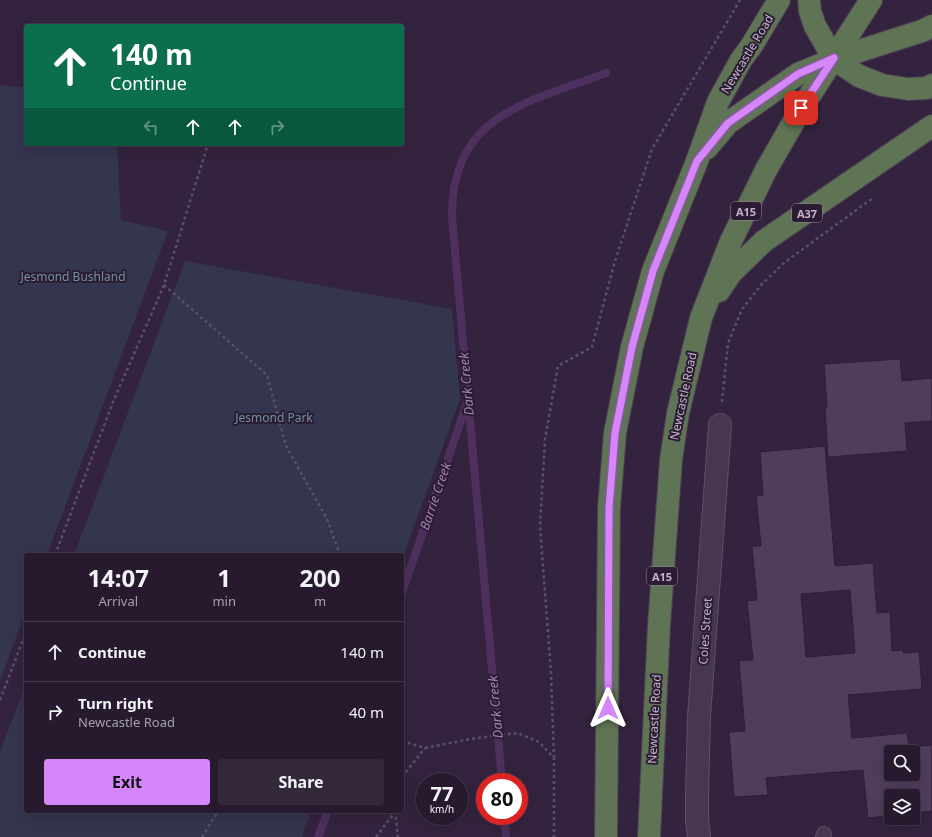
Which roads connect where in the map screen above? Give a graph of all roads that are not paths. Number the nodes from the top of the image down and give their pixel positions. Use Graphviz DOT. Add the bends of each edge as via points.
graph roads {
  1 [pos="779,0"];
  2 [pos="809,0"];
  3 [pos="871,0"];
  4 [pos="932,26"];
  5 [pos="834,58"];
  6 [pos="932,85"];
  7 [pos="932,126"];
  8 [pos="697,161"];
  9 [pos="700,318"];
  10 [pos="720,425"];
  11 [pos="606,837"];
  12 [pos="649,837"];
  13 [pos="699,837"];
  1 -- 8 [label="highway, Newcastle Road" via="718,102"];
  2 -- 5 [label="highway" via="814,26"];
  3 -- 5 [label="highway, Newcastle Road / A15"];
  4 -- 5 [label="highway"];
  5 -- 6 [label="highway" via="859,76 882,85 908,89 927,88"];
  5 -- 8 [label="highway" via="798,74 728,123"];
  5 -- 9 [label="highway, Newcastle Road / A15" via="801,108 766,170 731,241"];
  7 -- 9 [label="highway, A37" via="764,241 732,273"];
  8 -- 11 [label="highway, Newcastle Road" via="653,271 632,347 615,433 609,508"];
  9 -- 12 [label="highway, Newcastle Road / A15" via="678,413 671,460 659,625"];
  10 -- 13 [label="street, Coles Street" via="699,717"];
}
